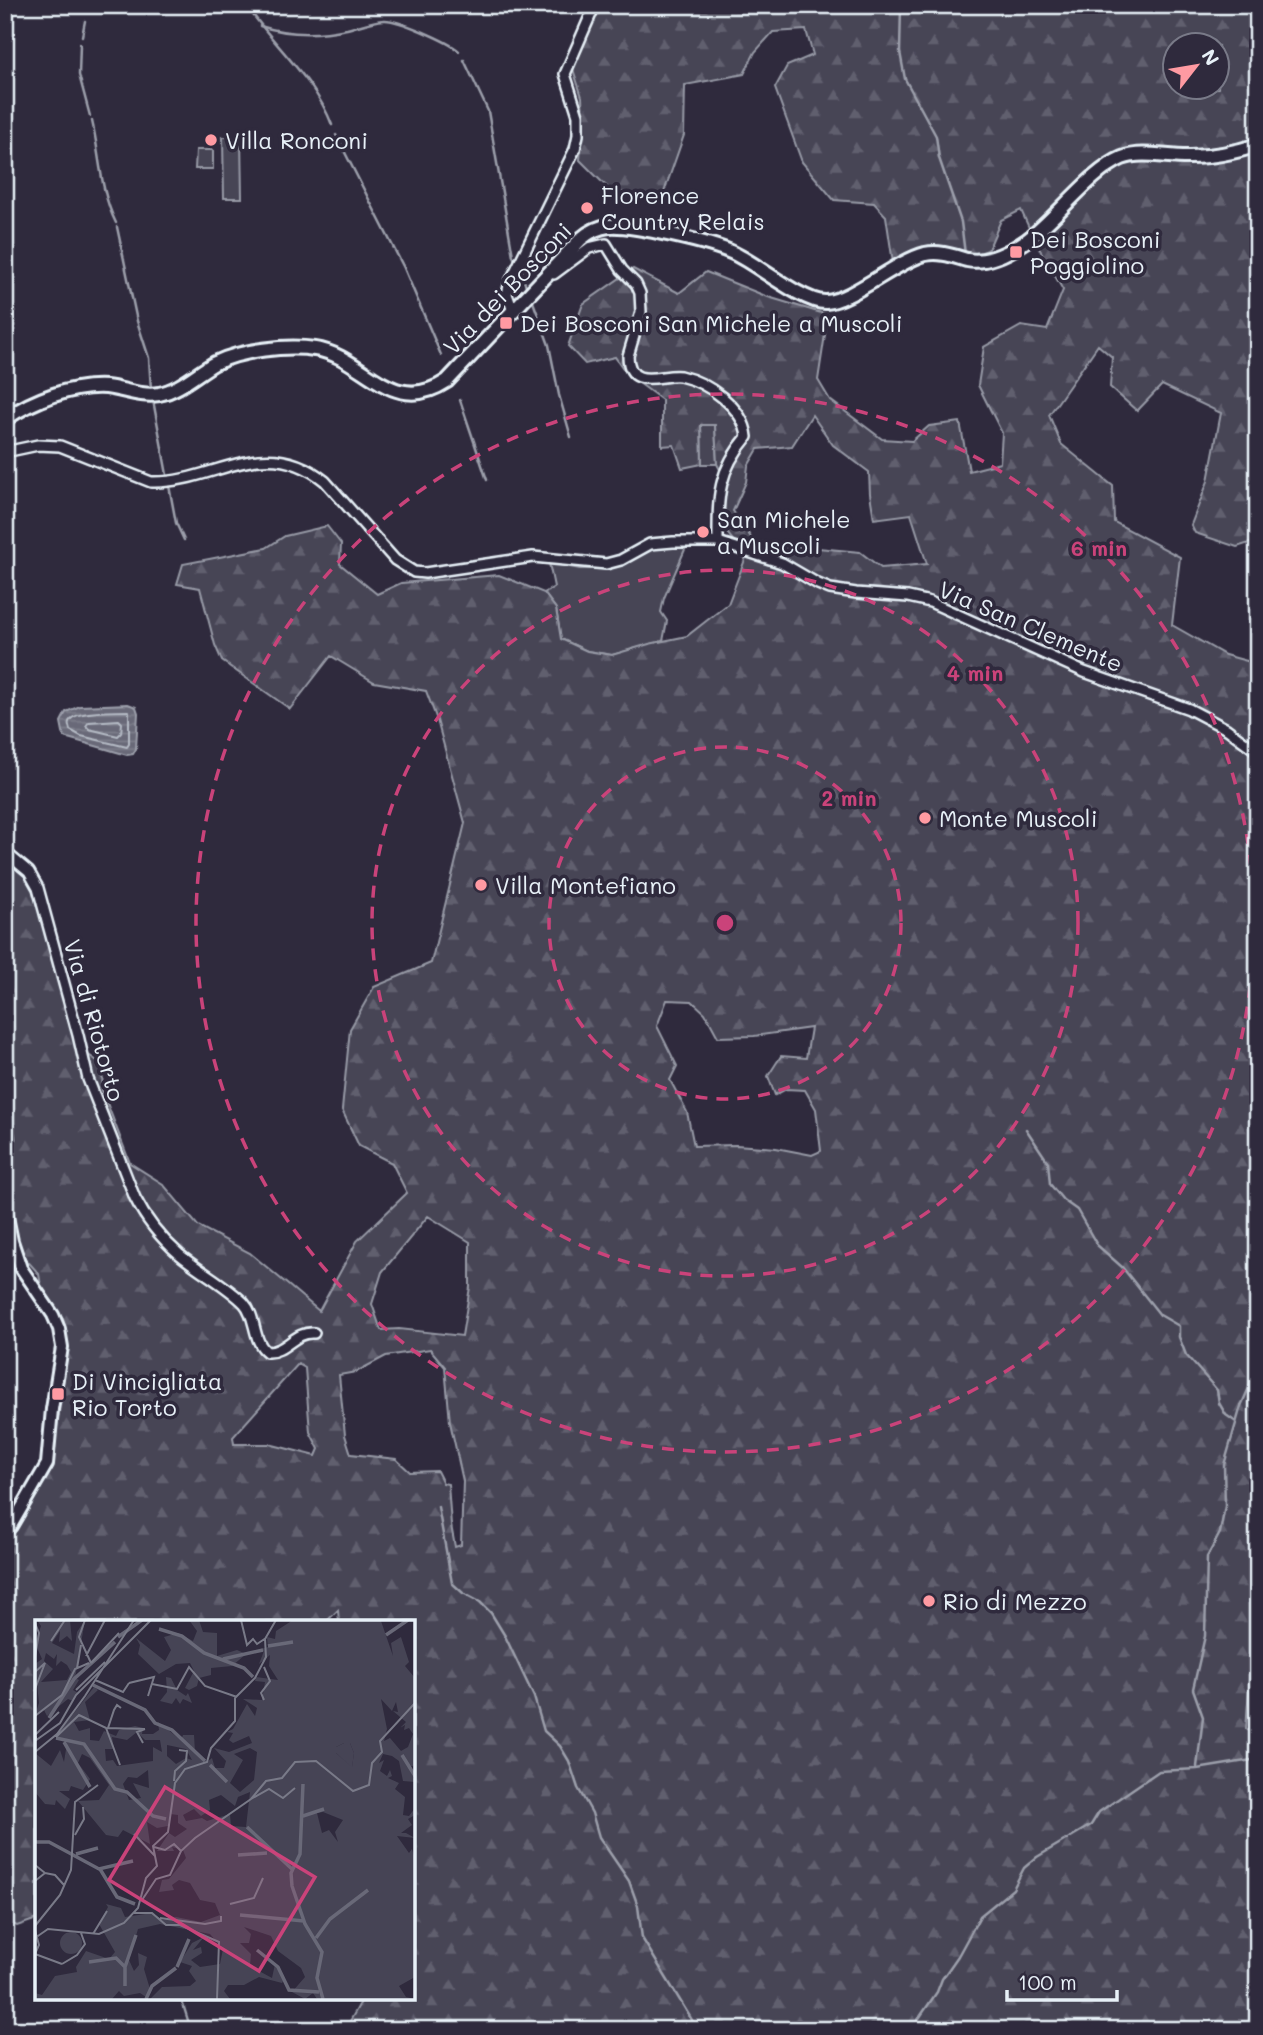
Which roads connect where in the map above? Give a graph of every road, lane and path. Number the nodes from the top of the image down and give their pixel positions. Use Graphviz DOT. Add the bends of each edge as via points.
graph roads {
  1 [pos="595,5"];
  2 [pos="1258,145"];
  3 [pos="532,290"];
  4 [pos="513,311"];
  5 [pos="5,419"];
  6 [pos="5,452"];
  7 [pos="718,542"];
  8 [pos="1258,752"];
  9 [pos="5,852"];
  10 [pos="5,1119"];
  11 [pos="5,1157"];
  12 [pos="5,1207"];
  13 [pos="314,1333"];
  14 [pos="5,1531"];
  1 -- 4 [label="street" via="565,74 578,115 575,149 517,266 507,294"];
  2 -- 3 [label="main road, Via dei Bosconi" via="1202,156 1120,159 1038,231 1006,252 977,261 928,253 831,302 803,296 718,247 612,226 586,235"];
  3 -- 4 [label="main road, Via dei Bosconi"];
  3 -- 7 [label="street" via="589,248 606,244 640,293 640,312 628,356 635,374 657,380 684,377 732,407 747,437 733,454 722,481"];
  4 -- 5 [label="main road, Via dei Bosconi" via="447,381 420,391 393,390 331,353 305,348 239,354 176,388 153,395 86,388 34,402"];
  6 -- 7 [label="street, Via San Clemente" via="60,446 143,480 169,480 252,460 291,463 325,481 395,560 414,572 533,557 606,564 650,544"];
  7 -- 8 [label="street, Via San Clemente" via="782,563 830,589 930,602 1084,672 1189,709"];
  9 -- 13 [label="street, Via di Riotorto" via="29,872 38,888 88,1079 144,1214 179,1254 245,1304 267,1352"];
  10 -- 11 [label="street"];
  12 -- 14 [label="street" via="21,1268 53,1314 62,1347 47,1464"];
}
